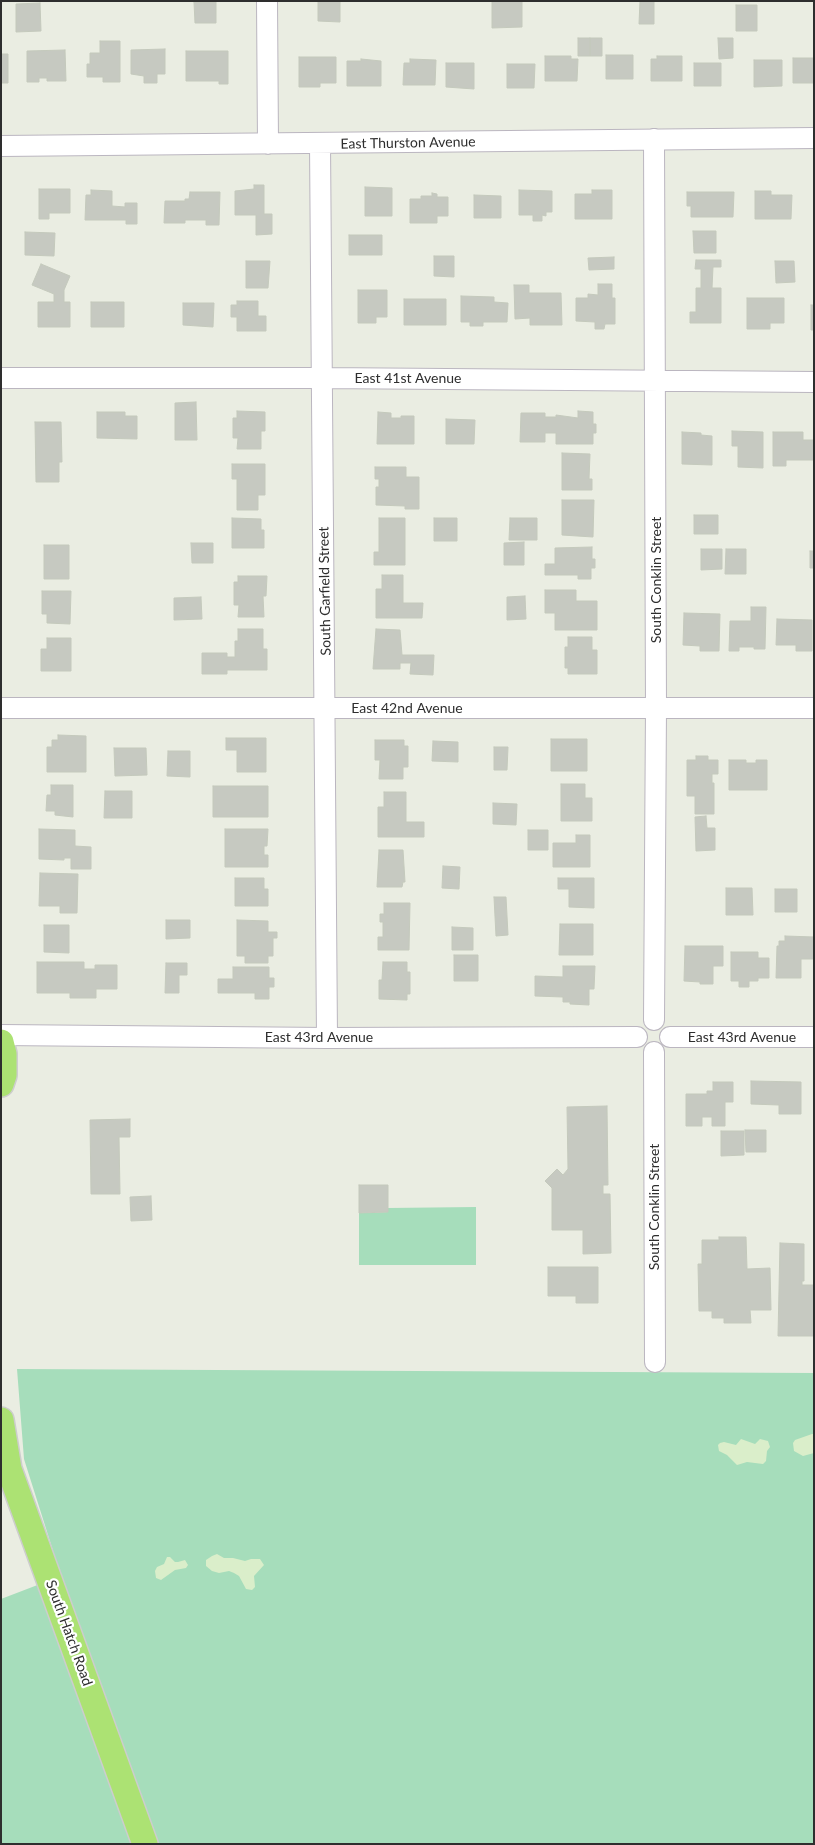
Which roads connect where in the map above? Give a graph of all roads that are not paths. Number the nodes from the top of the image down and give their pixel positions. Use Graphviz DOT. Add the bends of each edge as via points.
graph roads {
  1 [pos="267,1"];
  2 [pos="814,138"];
  3 [pos="654,139"];
  4 [pos="268,144"];
  5 [pos="320,144"];
  6 [pos="1,146"];
  7 [pos="1,378"];
  8 [pos="323,378"];
  9 [pos="656,380"];
  10 [pos="814,382"];
  11 [pos="1,708"];
  12 [pos="326,708"];
  13 [pos="656,708"];
  14 [pos="814,708"];
  15 [pos="654,1020"];
  16 [pos="1,1035"];
  17 [pos="638,1037"];
  18 [pos="670,1037"];
  19 [pos="814,1037"];
  20 [pos="327,1038"];
  21 [pos="1,1042"];
  22 [pos="654,1052"];
  23 [pos="1,1084"];
  24 [pos="655,1362"];
  25 [pos="1,1420"];
  26 [pos="5,1470"];
  27 [pos="145,1844"];
  1 -- 4 [label="street"];
  2 -- 3 [label="street, East Thurston Avenue"];
  3 -- 5 [label="street, East Thurston Avenue"];
  3 -- 9 [label="street, South Conklin Street"];
  4 -- 5 [label="street, East Thurston Avenue"];
  4 -- 6 [label="street, East Thurston Avenue"];
  5 -- 8 [label="street, South Garfield Street"];
  7 -- 8 [label="street, East 41st Avenue"];
  8 -- 9 [label="street, East 41st Avenue"];
  8 -- 12 [label="street, South Garfield Street"];
  9 -- 10 [label="street, East 41st Avenue"];
  9 -- 13 [label="street, South Conklin Street"];
  11 -- 12 [label="street, East 42nd Avenue"];
  12 -- 13 [label="street, East 42nd Avenue"];
  12 -- 20 [label="street, South Garfield Street"];
  13 -- 14 [label="street, East 42nd Avenue"];
  13 -- 15 [label="street, South Conklin Street"];
  15 -- 17 [label="street" via="641,1027"];
  15 -- 18 [label="street" via="667,1027"];
  16 -- 20 [label="street, East 43rd Avenue"];
  17 -- 20 [label="street, East 43rd Avenue"];
  17 -- 22 [label="street" via="646,1051"];
  18 -- 19 [label="street, East 43rd Avenue"];
  18 -- 22 [label="street" via="662,1051"];
  21 -- 23 [label="main road" via="4,1075"];
  22 -- 24 [label="street, South Conklin Street"];
  25 -- 26 [label="main road, South Hatch Road"];
  26 -- 27 [label="main road, South Hatch Road"];
}
